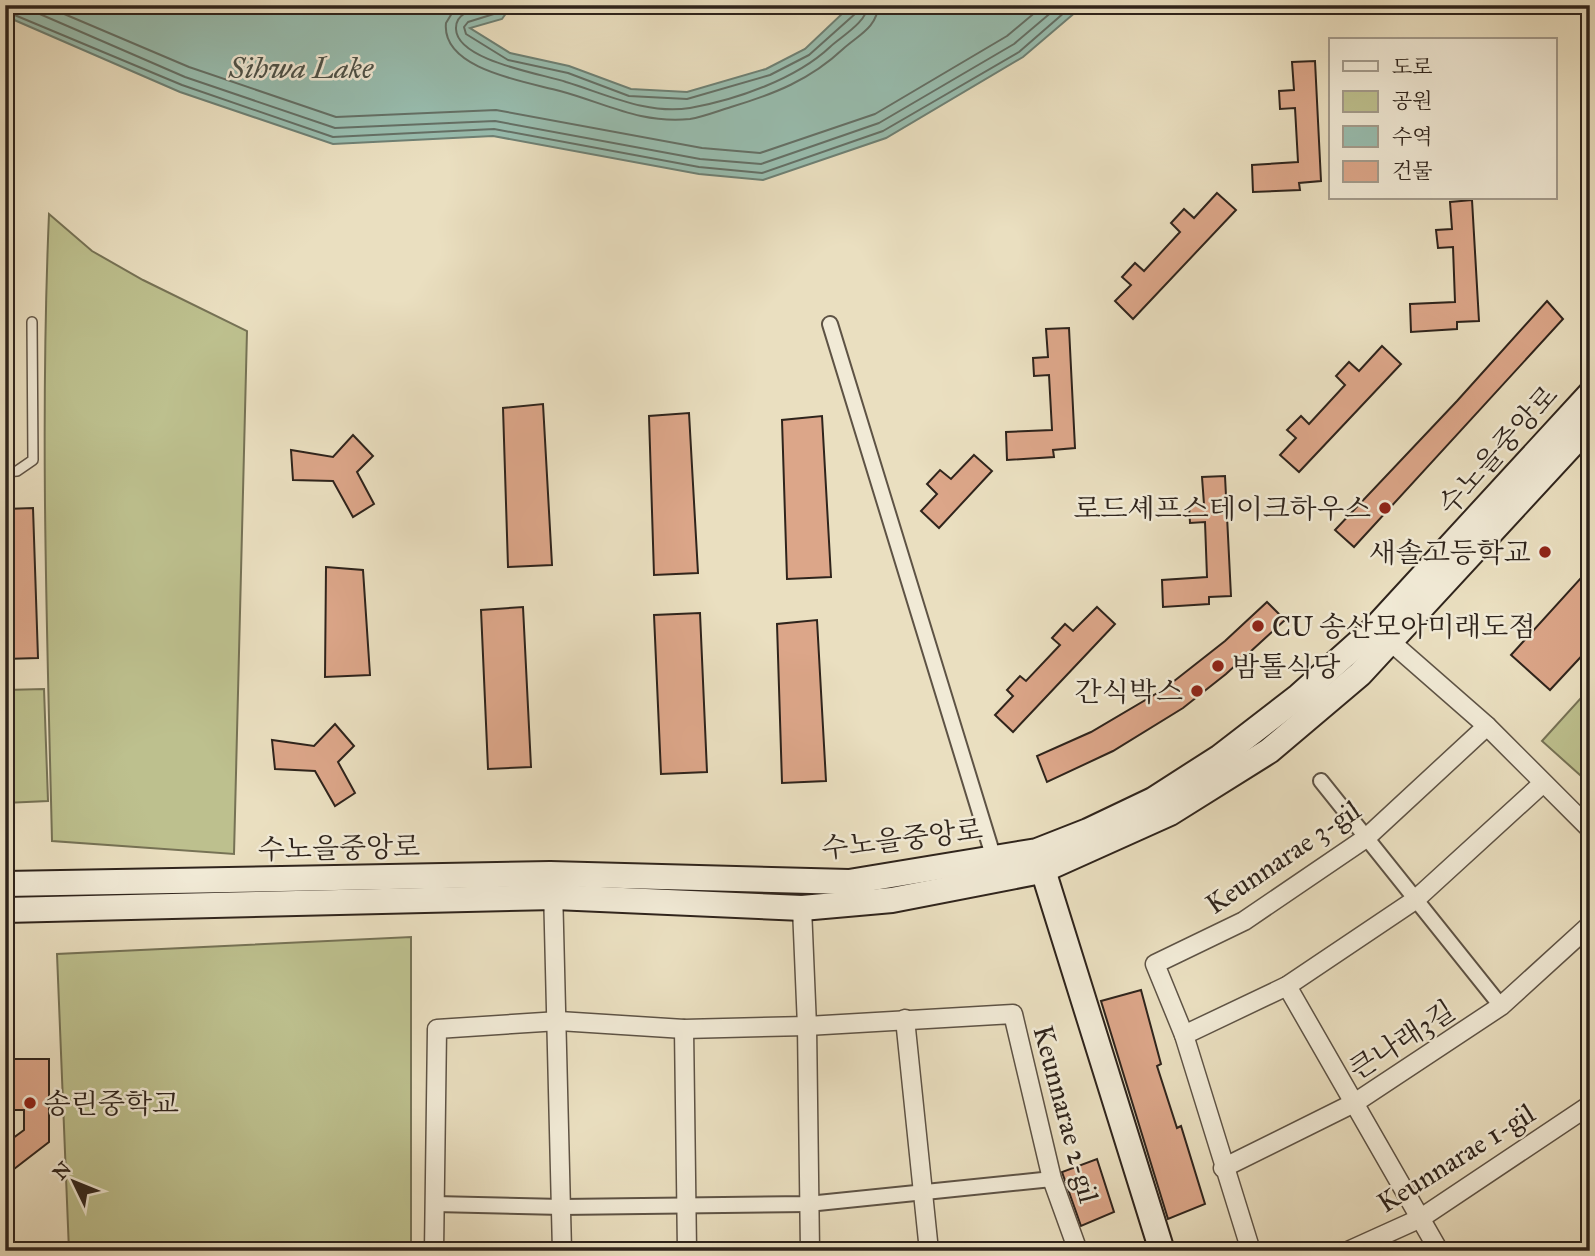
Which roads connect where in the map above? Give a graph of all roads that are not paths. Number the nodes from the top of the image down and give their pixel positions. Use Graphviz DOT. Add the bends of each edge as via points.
graph roads {
  1 [pos="32,322"];
  2 [pos="830,324"];
  3 [pos="1590,394"];
  4 [pos="1590,425"];
  5 [pos="5,472"];
  6 [pos="1383,635"];
  7 [pos="1487,726"];
  8 [pos="1321,780"];
  9 [pos="1542,784"];
  10 [pos="1590,829"];
  11 [pos="1366,838"];
  12 [pos="1039,861"];
  13 [pos="996,867"];
  14 [pos="5,884"];
  15 [pos="552,886"];
  16 [pos="1415,900"];
  17 [pos="802,908"];
  18 [pos="5,910"];
  19 [pos="1590,925"];
  20 [pos="1287,986"];
  21 [pos="1501,1006"];
  22 [pos="905,1019"];
  23 [pos="559,1021"];
  24 [pos="807,1026"];
  25 [pos="684,1029"];
  26 [pos="1184,1035"];
  27 [pos="1356,1102"];
  28 [pos="1590,1106"];
  29 [pos="1223,1168"];
  30 [pos="1052,1179"];
  31 [pos="924,1194"];
  32 [pos="435,1204"];
  33 [pos="687,1204"];
  34 [pos="808,1204"];
  35 [pos="562,1207"];
  36 [pos="1421,1217"];
  37 [pos="434,1251"];
  38 [pos="562,1251"];
  39 [pos="687,1251"];
  40 [pos="810,1251"];
  41 [pos="929,1251"];
  42 [pos="1078,1251"];
  43 [pos="1162,1251"];
  44 [pos="1251,1251"];
  45 [pos="1348,1251"];
  46 [pos="1439,1251"];
  1 -- 5 [label="lane" via="33,460 17,471"];
  2 -- 13 [label="street"];
  3 -- 6 [label="main road, 수노을중앙로"];
  4 -- 6 [label="main road, 수노을중앙로"];
  6 -- 7 [label="street"];
  6 -- 12 [label="main road, 수노을중앙로" via="1360,674 1269,751 1170,813"];
  7 -- 9 [label="street"];
  7 -- 11 [label="street, Keunnarae 3-gil"];
  8 -- 11 [label="street"];
  9 -- 10 [label="street"];
  9 -- 16 [label="street"];
  11 -- 16 [label="street"];
  11 -- 26 [label="street, Keunnarae 3-gil" via="1244,920 1155,964"];
  12 -- 13 [label="main road, 수노을중앙로"];
  12 -- 43 [label="main road"];
  13 -- 15 [label="main road, 수노을중앙로" via="849,881"];
  13 -- 17 [label="main road, 수노을중앙로" via="892,900"];
  14 -- 15 [label="main road, 수노을중앙로"];
  15 -- 17 [label="main road, 수노을중앙로"];
  15 -- 18 [label="main road, 수노을중앙로"];
  15 -- 23 [label="street"];
  16 -- 20 [label="street"];
  16 -- 21 [label="street"];
  17 -- 24 [label="street"];
  19 -- 21 [label="street, 큰나래3길"];
  20 -- 26 [label="street"];
  20 -- 27 [label="street"];
  21 -- 27 [label="street, 큰나래3길"];
  22 -- 24 [label="street, Keunnarae 2-gil"];
  22 -- 30 [label="street, Keunnarae 2-gil" via="1013,1014"];
  22 -- 31 [label="street"];
  23 -- 25 [label="street, Keunnarae 2-gil"];
  23 -- 32 [label="street, Keunnarae 2-gil" via="437,1030"];
  23 -- 35 [label="street"];
  24 -- 25 [label="street, Keunnarae 2-gil"];
  24 -- 34 [label="street"];
  25 -- 33 [label="street"];
  26 -- 29 [label="street, Keunnarae 3-gil"];
  27 -- 29 [label="street, 큰나래3길"];
  27 -- 36 [label="street"];
  28 -- 36 [label="street, Keunnarae 1-gil"];
  29 -- 44 [label="street, Keunnarae 3-gil"];
  30 -- 31 [label="street"];
  30 -- 42 [label="street, Keunnarae 2-gil"];
  31 -- 34 [label="street"];
  31 -- 41 [label="street"];
  32 -- 35 [label="street"];
  32 -- 37 [label="street, Keunnarae 2-gil"];
  33 -- 34 [label="street"];
  33 -- 35 [label="street"];
  33 -- 39 [label="street"];
  34 -- 40 [label="street"];
  35 -- 38 [label="street"];
  36 -- 45 [label="street, Keunnarae 1-gil"];
  36 -- 46 [label="street"];
}
